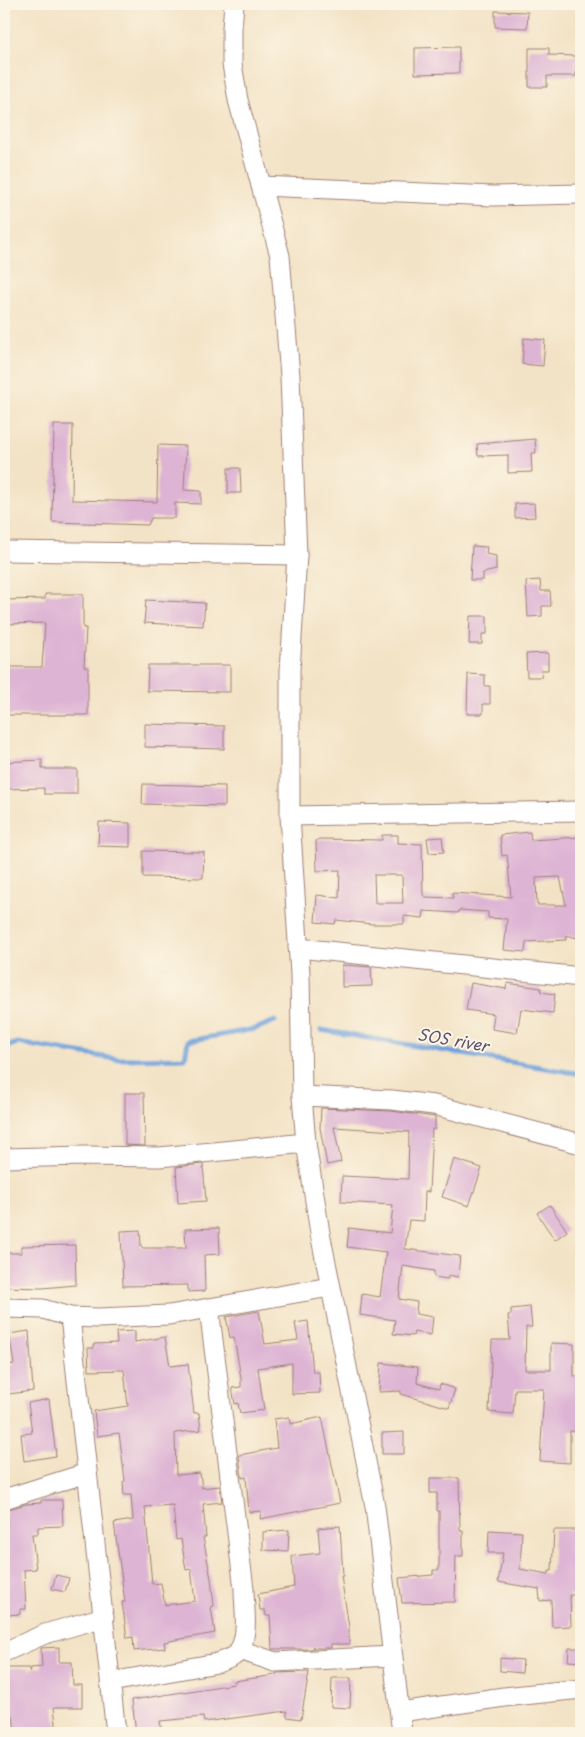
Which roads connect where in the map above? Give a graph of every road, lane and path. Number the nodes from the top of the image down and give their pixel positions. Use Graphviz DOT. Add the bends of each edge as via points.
graph roads {
  1 [pos="234,4"];
  2 [pos="261,186"];
  3 [pos="581,194"];
  4 [pos="4,551"];
  5 [pos="296,555"];
  6 [pos="581,812"];
  7 [pos="290,816"];
  8 [pos="298,948"];
  9 [pos="581,977"];
  10 [pos="302,1096"];
  11 [pos="306,1143"];
  12 [pos="581,1144"];
  13 [pos="4,1158"];
  14 [pos="330,1288"];
  15 [pos="4,1308"];
  16 [pos="209,1308"];
  17 [pos="70,1317"];
  18 [pos="87,1473"];
  19 [pos="4,1499"];
  20 [pos="104,1616"];
  21 [pos="240,1650"];
  22 [pos="4,1652"];
  23 [pos="392,1656"];
  24 [pos="111,1682"];
  25 [pos="581,1689"];
  26 [pos="400,1712"];
  27 [pos="116,1733"];
  28 [pos="402,1733"];
  1 -- 2 [label="street" via="232,64"];
  2 -- 3 [label="street" via="493,196"];
  2 -- 5 [label="street" via="280,256 286,316"];
  4 -- 5 [label="street"];
  5 -- 7 [label="street" via="290,671"];
  6 -- 7 [label="street"];
  7 -- 8 [label="street"];
  8 -- 9 [label="street"];
  8 -- 10 [label="street"];
  10 -- 11 [label="street"];
  10 -- 12 [label="street" via="434,1105"];
  11 -- 13 [label="street" via="159,1157"];
  11 -- 14 [label="street"];
  14 -- 16 [label="street"];
  14 -- 23 [label="street" via="375,1506"];
  15 -- 17 [label="street" via="43,1309"];
  16 -- 17 [label="street" via="169,1315"];
  16 -- 21 [label="street" via="244,1589"];
  17 -- 18 [label="street"];
  18 -- 19 [label="street"];
  18 -- 20 [label="street"];
  20 -- 22 [label="street" via="45,1634"];
  20 -- 24 [label="street"];
  21 -- 23 [label="street" via="275,1662"];
  21 -- 24 [label="street" via="230,1659 217,1663"];
  23 -- 26 [label="street"];
  24 -- 27 [label="street"];
  25 -- 26 [label="street"];
  26 -- 28 [label="street"];
}
